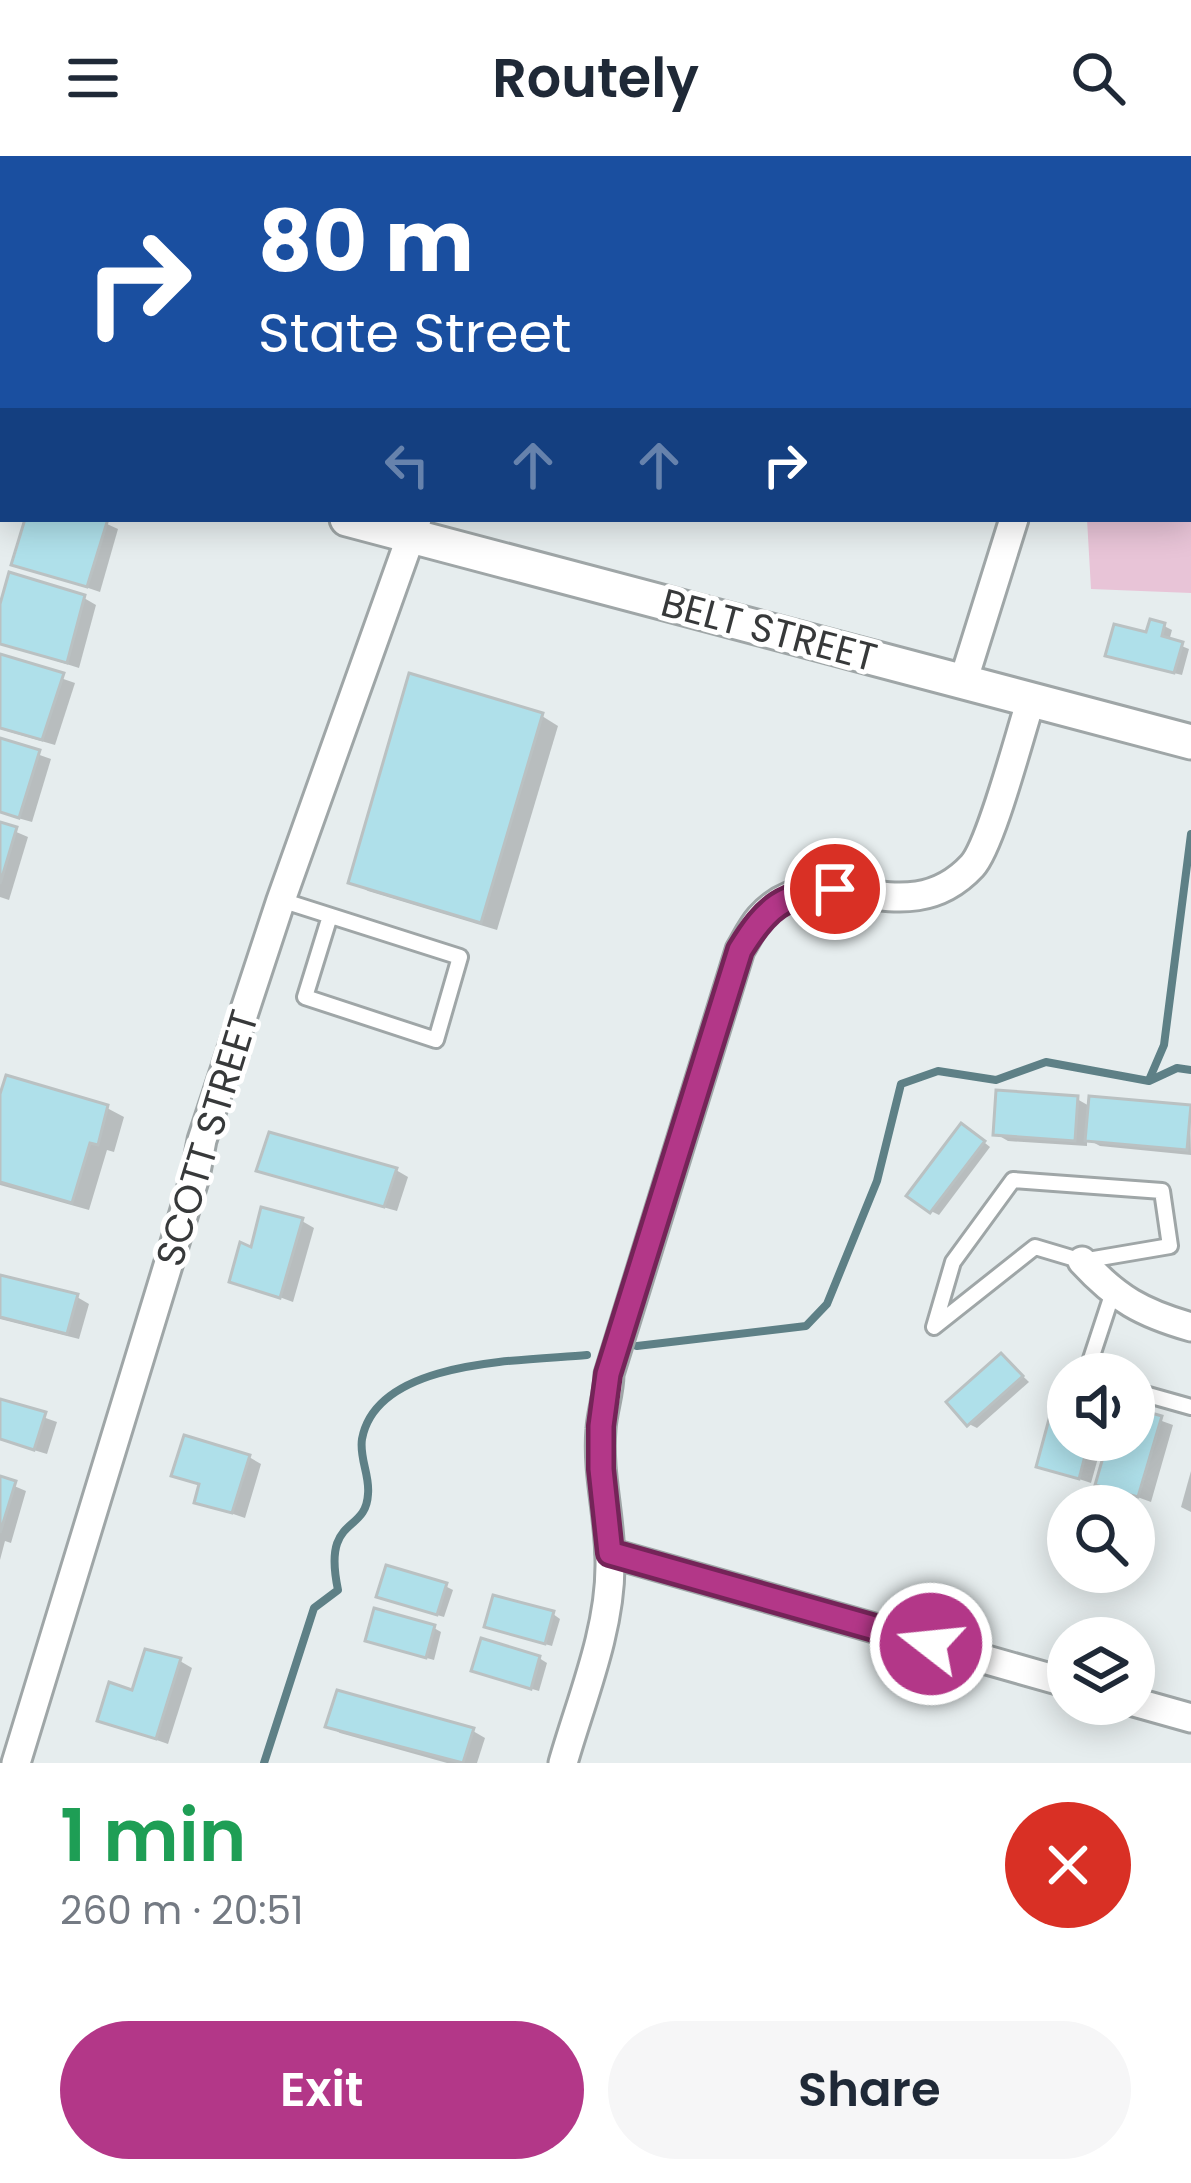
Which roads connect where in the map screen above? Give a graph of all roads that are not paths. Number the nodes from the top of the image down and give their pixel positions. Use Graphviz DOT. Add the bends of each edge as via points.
graph roads {
  1 [pos="369,522"];
  2 [pos="1013,522"];
  3 [pos="414,528"];
  4 [pos="963,682"];
  5 [pos="1031,700"];
  6 [pos="1191,742"];
  7 [pos="281,900"];
  8 [pos="330,916"];
  9 [pos="1082,1261"];
  10 [pos="1114,1292"];
  11 [pos="1191,1327"];
  12 [pos="1093,1353"];
  13 [pos="1155,1397"];
  14 [pos="1191,1406"];
  15 [pos="610,1553"];
  16 [pos="1047,1677"];
  17 [pos="1155,1708"];
  18 [pos="1191,1718"];
  19 [pos="570,1761"];
  20 [pos="16,1763"];
  1 -- 3 [label="street, BELT STREET"];
  2 -- 4 [label="street"];
  3 -- 4 [label="street, BELT STREET"];
  3 -- 7 [label="street, SCOTT STREET"];
  4 -- 5 [label="street, BELT STREET"];
  5 -- 6 [label="street, BELT STREET"];
  5 -- 15 [label="street" via="982,851 959,880 916,898 799,892 760,917 740,950 608,1374 601,1469"];
  7 -- 8 [label="lane"];
  7 -- 20 [label="street, SCOTT STREET"];
  8 -- 8 [label="lane" via="460,957 436,1040 304,997"];
  9 -- 9 [label="lane" via="1170,1246 1162,1191 1013,1180 953,1262 934,1328 1035,1247"];
  9 -- 10 [label="street"];
  10 -- 11 [label="street" via="1146,1314"];
  10 -- 12 [label="lane"];
  13 -- 14 [label="lane"];
  15 -- 16 [label="street"];
  15 -- 19 [label="street" via="605,1615"];
  17 -- 18 [label="street"];
}
